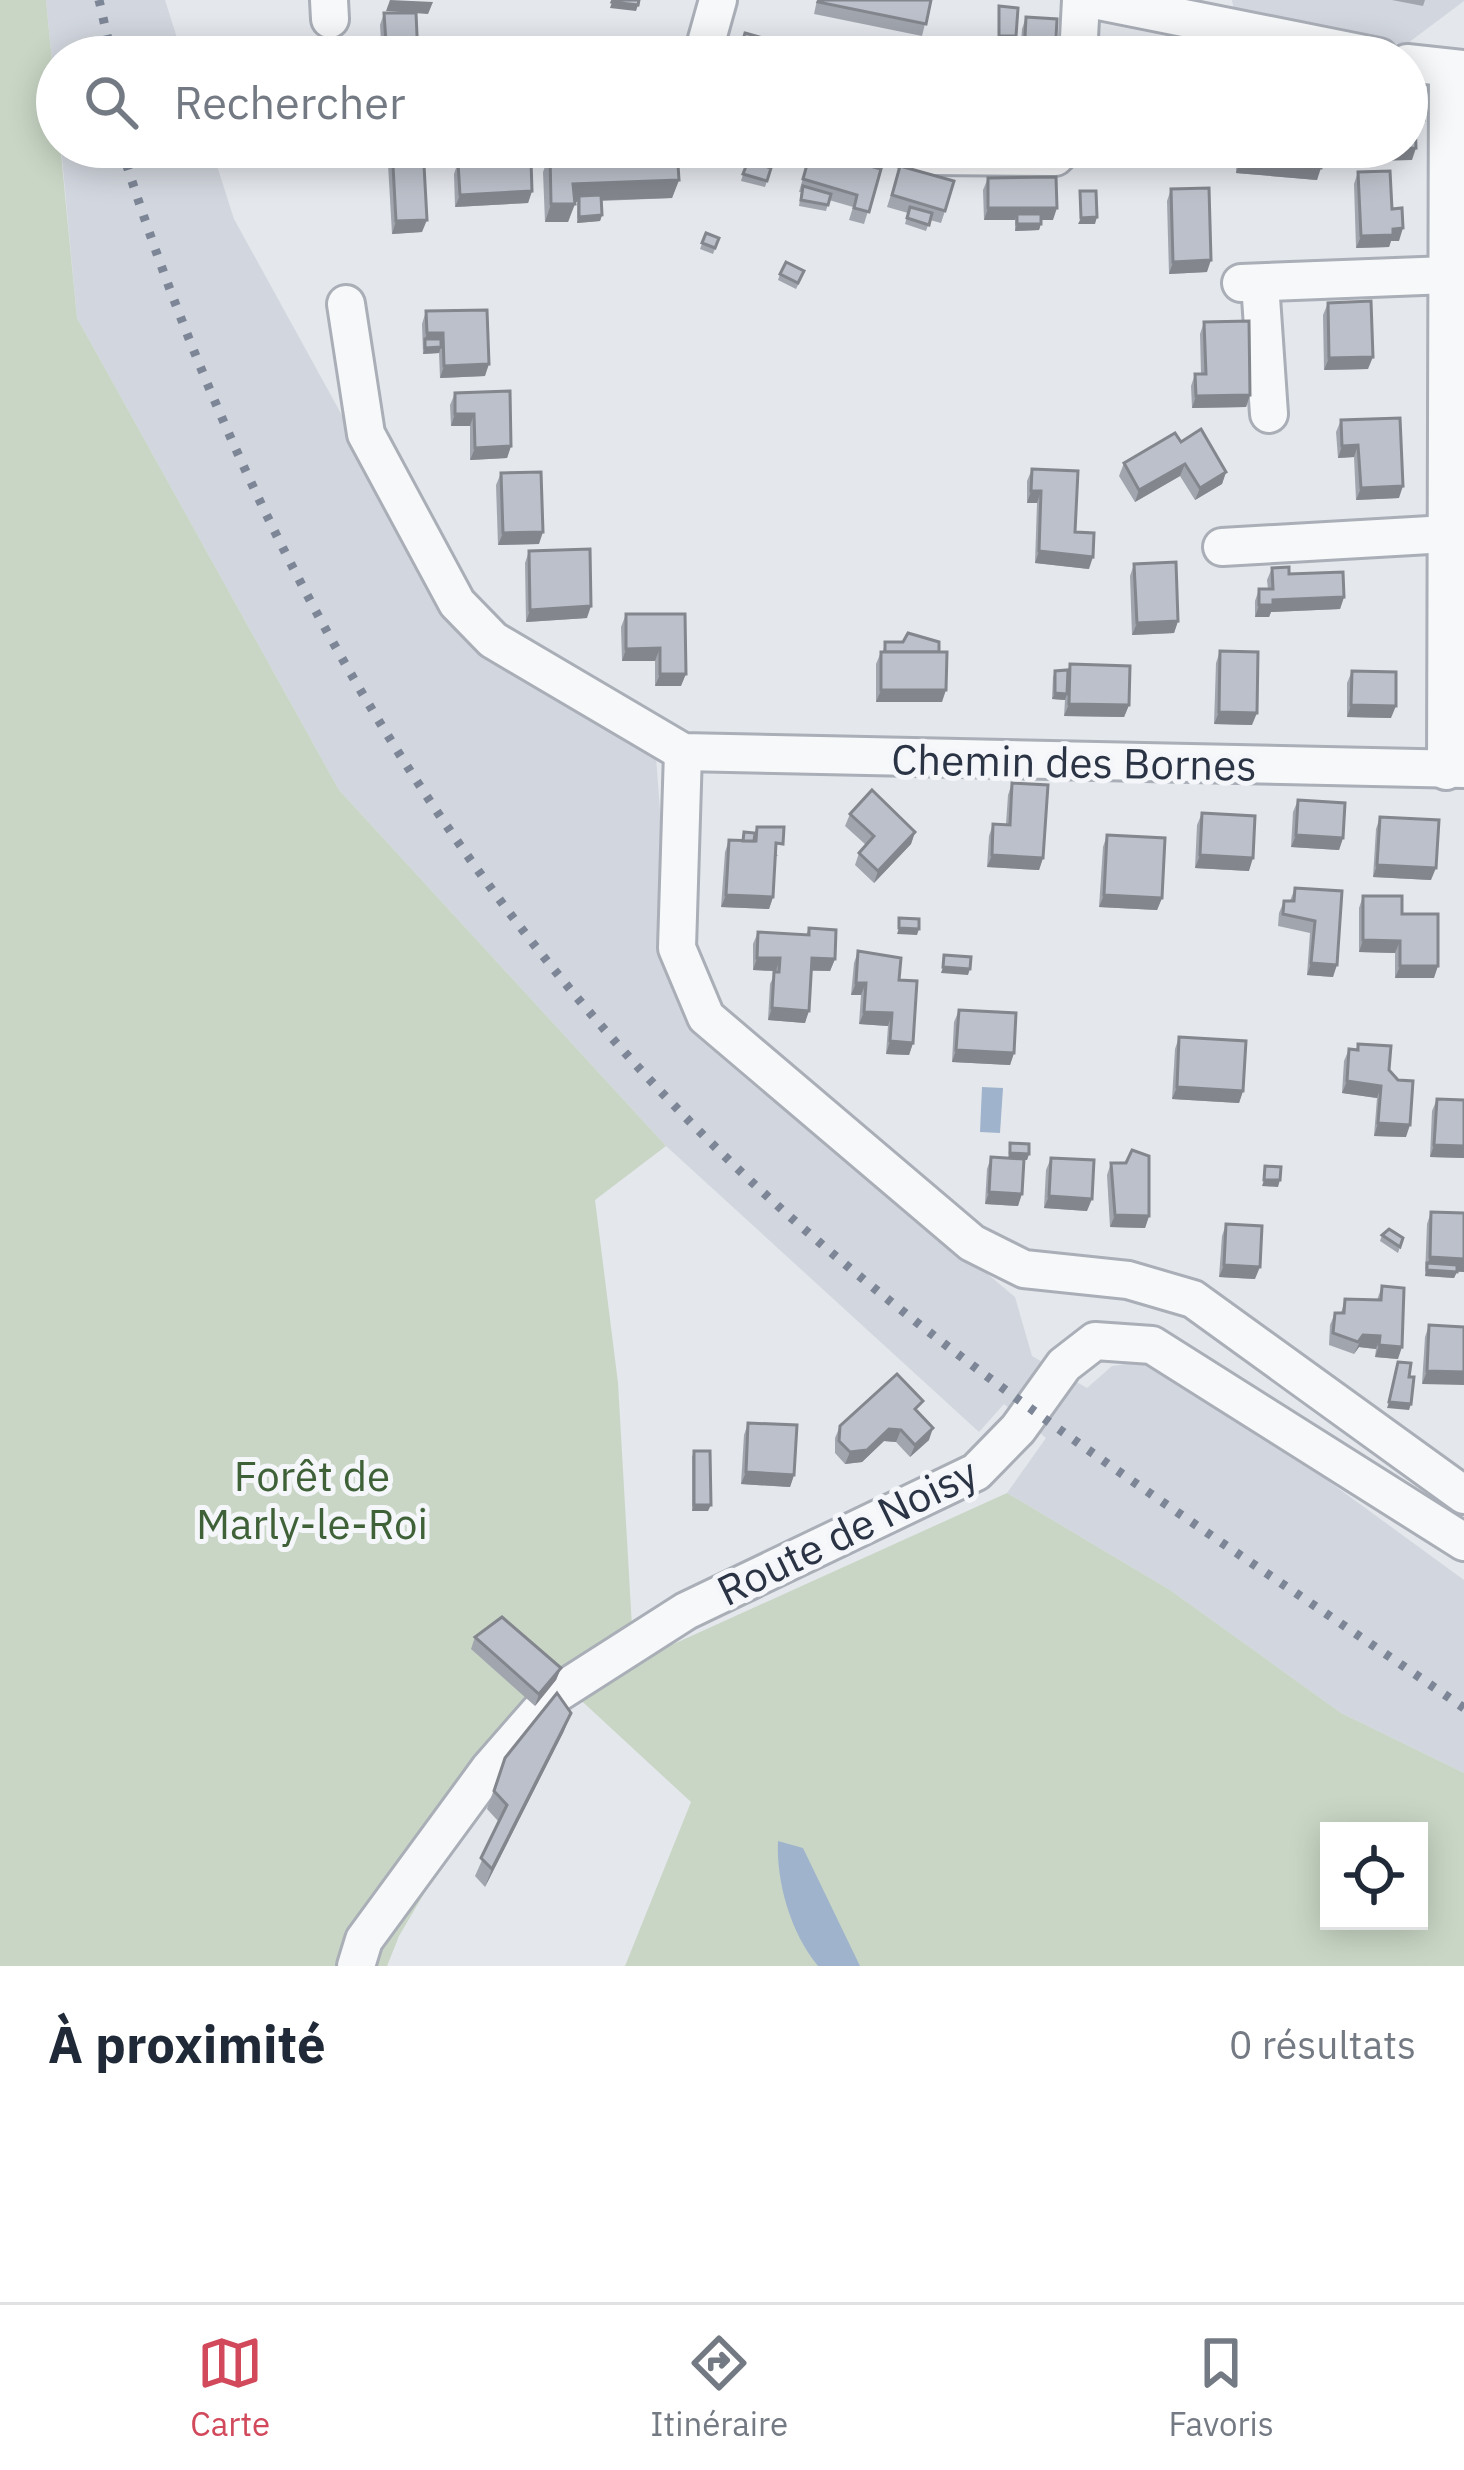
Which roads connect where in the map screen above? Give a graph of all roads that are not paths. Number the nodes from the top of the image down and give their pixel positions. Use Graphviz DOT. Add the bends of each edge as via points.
graph roads {
  1 [pos="718,0"];
  2 [pos="1081,0"];
  3 [pos="1094,0"];
  4 [pos="1217,12"];
  5 [pos="708,36"];
  6 [pos="1079,36"];
  7 [pos="1303,36"];
  8 [pos="1456,70"];
  9 [pos="1448,275"];
  10 [pos="346,304"];
  11 [pos="1269,414"];
  12 [pos="1447,534"];
  13 [pos="1222,547"];
  14 [pos="683,752"];
  15 [pos="1455,770"];
  16 [pos="1464,1495"];
  17 [pos="1464,1542"];
  18 [pos="356,1966"];
  1 -- 5 [label="street"];
  2 -- 6 [label="street"];
  3 -- 4 [label="street"];
  4 -- 7 [label="street"];
  8 -- 9 [label="street"];
  9 -- 11 [label="street" via="1250,283"];
  9 -- 12 [label="street"];
  10 -- 14 [label="street" via="366,434 458,603 493,640"];
  12 -- 13 [label="street"];
  12 -- 15 [label="street"];
  14 -- 15 [label="street, Chemin des Bornes"];
  14 -- 16 [label="street" via="677,948 706,1017 972,1244 1024,1269 1128,1280 1193,1299"];
  17 -- 18 [label="street, Route de Noisy" via="1152,1345 1096,1341 1064,1365 994,1457 956,1485 686,1611 553,1696 378,1921"];
}
